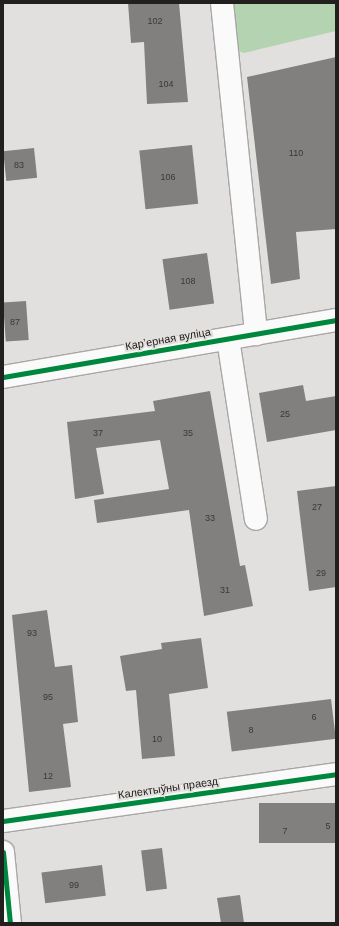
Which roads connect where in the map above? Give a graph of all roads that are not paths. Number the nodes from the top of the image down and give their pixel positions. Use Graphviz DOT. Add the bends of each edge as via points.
graph roads {
  1 [pos="222,3"];
  2 [pos="336,320"];
  3 [pos="256,334"];
  4 [pos="228,338"];
  5 [pos="3,377"];
  6 [pos="256,519"];
  7 [pos="336,774"];
  8 [pos="3,821"];
  9 [pos="3,852"];
  10 [pos="10,923"];
  1 -- 3 [label="street"];
  2 -- 3 [label="street, Карʼерная вуліца"];
  3 -- 4 [label="street, Карʼерная вуліца"];
  4 -- 5 [label="street, Карʼерная вуліца"];
  4 -- 6 [label="street"];
  7 -- 8 [label="street, Калектыўны праезд"];
  9 -- 10 [label="street"];
}
